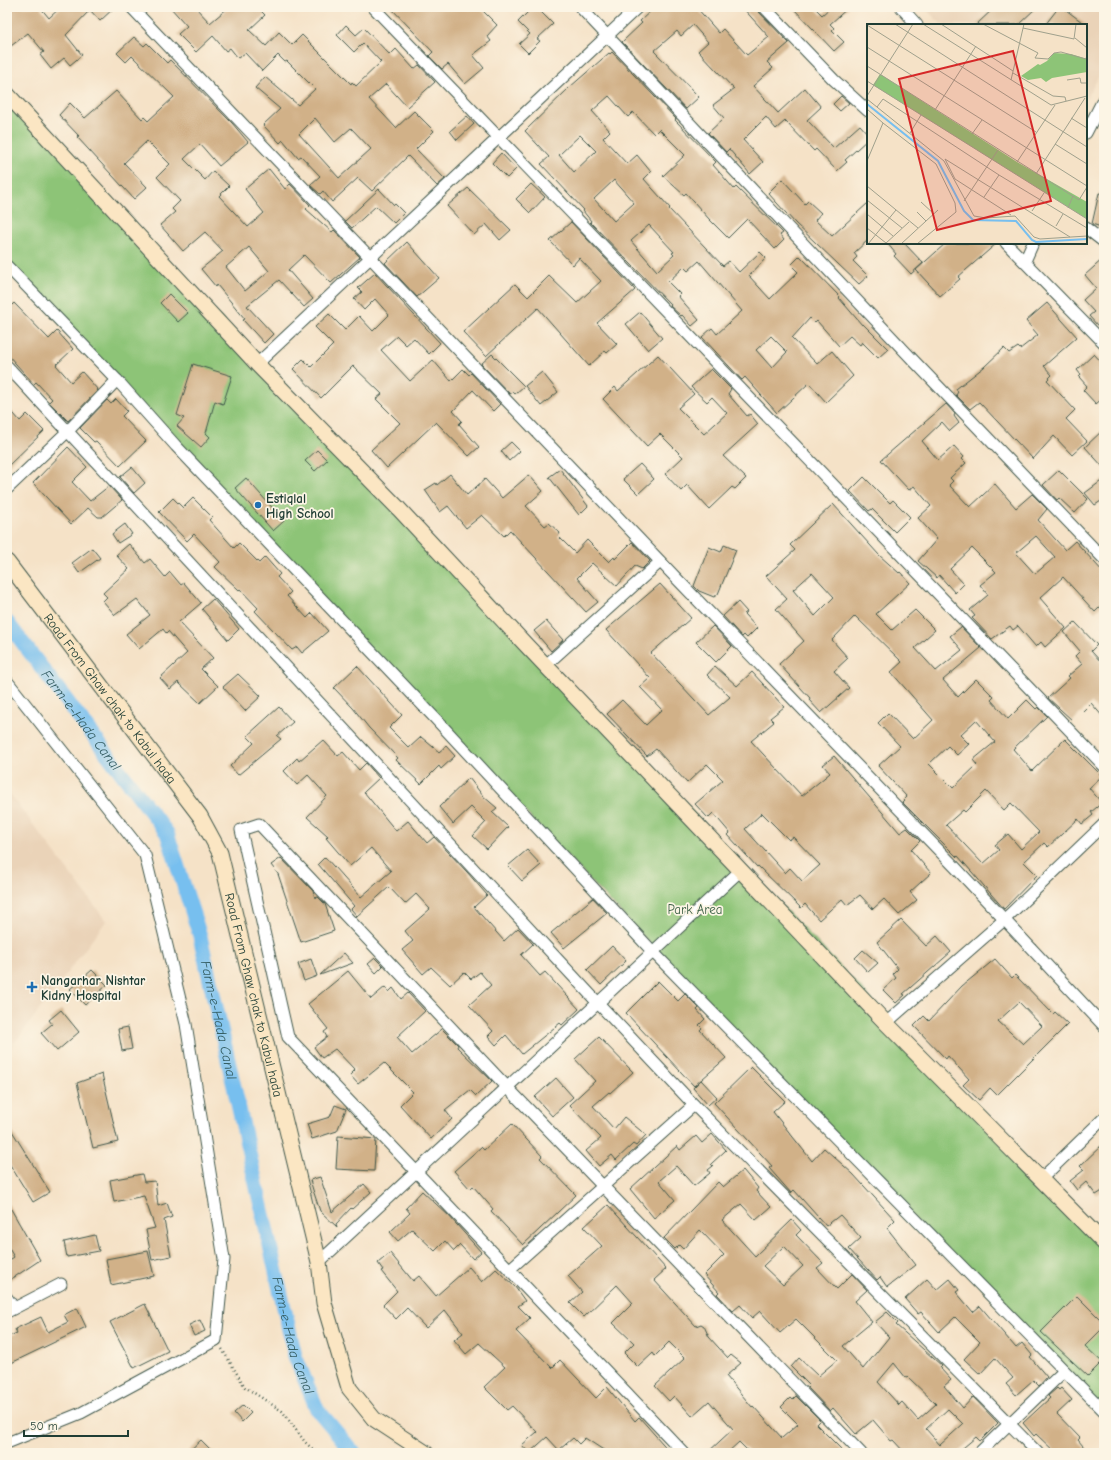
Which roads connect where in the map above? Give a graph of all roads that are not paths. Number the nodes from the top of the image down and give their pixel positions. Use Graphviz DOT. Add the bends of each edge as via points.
graph roads {
  1 [pos="131,7"];
  2 [pos="373,7"];
  3 [pos="580,7"];
  4 [pos="638,7"];
  5 [pos="764,7"];
  6 [pos="901,7"];
  7 [pos="916,24"];
  8 [pos="607,36"];
  9 [pos="7,94"];
  10 [pos="1104,98"];
  11 [pos="867,110"];
  12 [pos="1087,131"];
  13 [pos="497,139"];
  14 [pos="1087,229"];
  15 [pos="1104,242"];
  16 [pos="1007,244"];
  17 [pos="1033,244"];
  18 [pos="371,258"];
  19 [pos="1025,261"];
  20 [pos="7,266"];
  21 [pos="1104,343"];
  22 [pos="257,364"];
  23 [pos="7,366"];
  24 [pos="117,380"];
  25 [pos="68,432"];
  26 [pos="7,489"];
  27 [pos="1104,559"];
  28 [pos="7,562"];
  29 [pos="660,562"];
  30 [pos="546,664"];
  31 [pos="7,681"];
  32 [pos="1104,766"];
  33 [pos="1104,824"];
  34 [pos="741,870"];
  35 [pos="1005,919"];
  36 [pos="653,952"];
  37 [pos="598,1003"];
  38 [pos="886,1023"];
  39 [pos="1104,1026"];
  40 [pos="507,1087"];
  41 [pos="694,1105"];
  42 [pos="1104,1118"];
  43 [pos="417,1171"];
  44 [pos="1040,1179"];
  45 [pos="602,1185"];
  46 [pos="1104,1243"];
  47 [pos="319,1262"];
  48 [pos="510,1269"];
  49 [pos="61,1284"];
  50 [pos="7,1298"];
  51 [pos="10,1310"];
  52 [pos="1064,1372"];
  53 [pos="1104,1411"];
  54 [pos="1010,1424"];
  55 [pos="7,1443"];
  56 [pos="426,1453"];
  57 [pos="684,1453"];
  58 [pos="861,1453"];
  59 [pos="979,1453"];
  60 [pos="1038,1453"];
  1 -- 18 [label="street"];
  2 -- 13 [label="street"];
  3 -- 8 [label="street"];
  4 -- 8 [label="street"];
  5 -- 11 [label="street" via="834,80"];
  6 -- 7 [label="street"];
  8 -- 13 [label="street"];
  8 -- 27 [label="street"];
  9 -- 22 [label="street"];
  10 -- 12 [label="street"];
  13 -- 18 [label="street"];
  13 -- 32 [label="street" via="807,456"];
  14 -- 15 [label="street"];
  16 -- 19 [label="street"];
  17 -- 19 [label="street"];
  18 -- 22 [label="street"];
  18 -- 29 [label="street"];
  19 -- 21 [label="street"];
  20 -- 24 [label="street"];
  22 -- 30 [label="street"];
  23 -- 25 [label="street"];
  24 -- 25 [label="street"];
  24 -- 36 [label="street" via="176,446"];
  25 -- 26 [label="street"];
  25 -- 37 [label="street"];
  28 -- 47 [label="street, Road From Ghaw chak to Kabul hada" via="200,816 220,853"];
  29 -- 30 [label="street"];
  29 -- 35 [label="street"];
  30 -- 34 [label="street"];
  31 -- 55 [label="street" via="145,855 186,1024 224,1259 216,1340 81,1413"];
  33 -- 35 [label="street"];
  34 -- 36 [label="street"];
  34 -- 38 [label="street"];
  35 -- 38 [label="street"];
  35 -- 39 [label="street"];
  36 -- 37 [label="street"];
  36 -- 52 [label="street"];
  37 -- 40 [label="street"];
  37 -- 41 [label="street"];
  38 -- 44 [label="street"];
  40 -- 43 [label="street"];
  40 -- 43 [label="street" via="259,824 241,830 288,1037"];
  40 -- 45 [label="street"];
  41 -- 45 [label="street"];
  41 -- 54 [label="street"];
  42 -- 44 [label="street"];
  43 -- 47 [label="street"];
  43 -- 48 [label="street"];
  44 -- 46 [label="street"];
  45 -- 48 [label="street"];
  45 -- 58 [label="street"];
  47 -- 56 [label="street, Road From Ghaw chak to Kabul hada" via="324,1303 349,1388 374,1419"];
  48 -- 57 [label="street"];
  49 -- 51 [label="street"];
  50 -- 51 [label="street"];
  52 -- 53 [label="street"];
  52 -- 54 [label="street"];
  54 -- 59 [label="street"];
  54 -- 60 [label="street"];
}
